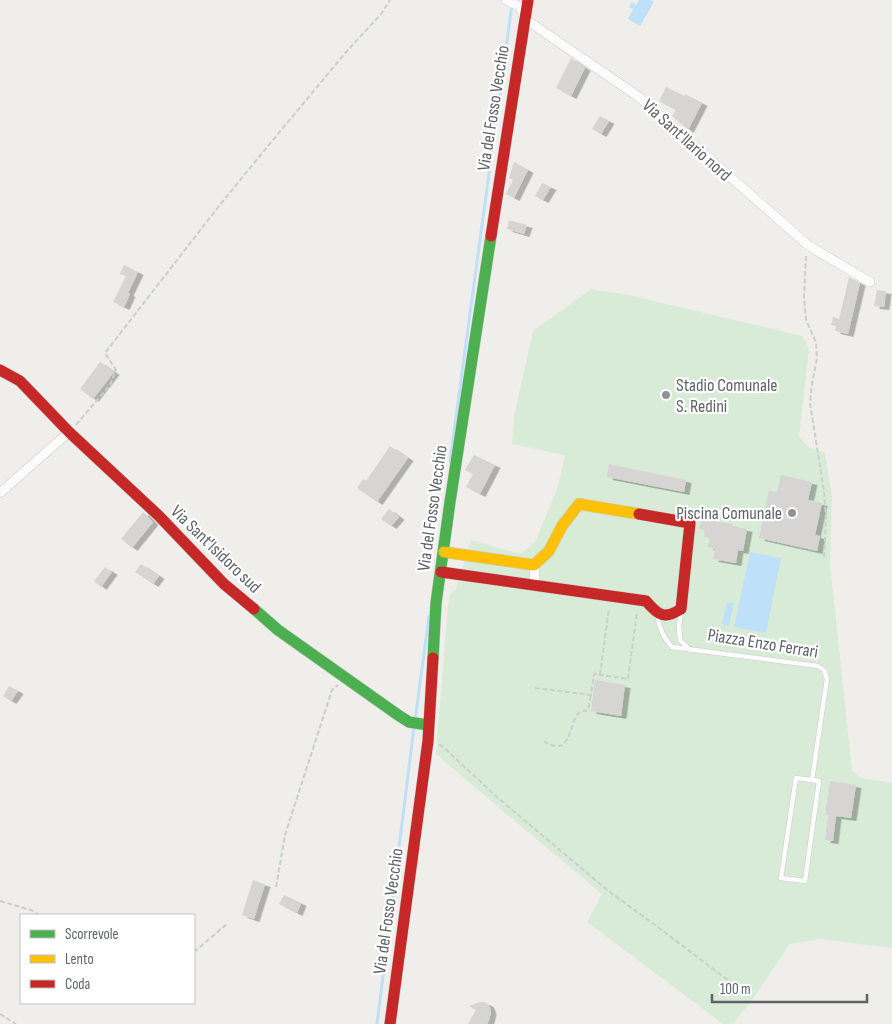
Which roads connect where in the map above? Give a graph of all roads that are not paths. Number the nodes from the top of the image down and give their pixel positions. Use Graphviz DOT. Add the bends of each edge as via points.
graph roads {
  1 [pos="506,0"];
  2 [pos="524,4"];
  3 [pos="525,19"];
  4 [pos="870,282"];
  5 [pos="0,370"];
  6 [pos="69,432"];
  7 [pos="0,493"];
  8 [pos="444,552"];
  9 [pos="534,565"];
  10 [pos="441,572"];
  11 [pos="535,584"];
  12 [pos="681,609"];
  13 [pos="656,612"];
  14 [pos="690,650"];
  15 [pos="419,724"];
  16 [pos="812,780"];
  17 [pos="390,1024"];
  1 -- 2 [label="street"];
  2 -- 3 [label="street, Via del Fosso Vecchio"];
  3 -- 4 [label="street, Via Sant'Ilario nord" via="638,97 809,246"];
  3 -- 8 [label="street, Via del Fosso Vecchio"];
  5 -- 6 [label="street, Via Sant'Isidoro sud" via="20,381"];
  6 -- 7 [label="street"];
  6 -- 15 [label="street, Via Sant'Isidoro sud" via="159,516 224,584 278,630 398,715"];
  8 -- 9 [label="street"];
  8 -- 10 [label="street, Via del Fosso Vecchio"];
  9 -- 11 [label="street"];
  9 -- 12 [label="street, Piazza Enzo Ferrari" via="549,551 562,526 580,504 690,523"];
  10 -- 11 [label="street"];
  10 -- 15 [label="street, Via del Fosso Vecchio"];
  11 -- 13 [label="street" via="646,601"];
  12 -- 13 [label="street" via="665,616"];
  12 -- 14 [label="lane, Piazza Enzo Ferrari" via="680,640"];
  13 -- 14 [label="lane" via="666,642 672,647"];
  14 -- 16 [label="lane, Piazza Enzo Ferrari" via="818,666 824,670 827,679"];
  15 -- 17 [label="street, Via del Fosso Vecchio" via="428,741"];
  16 -- 16 [label="lane, Piazza Enzo Ferrari" via="796,778 781,878 805,881 819,781"];
}
